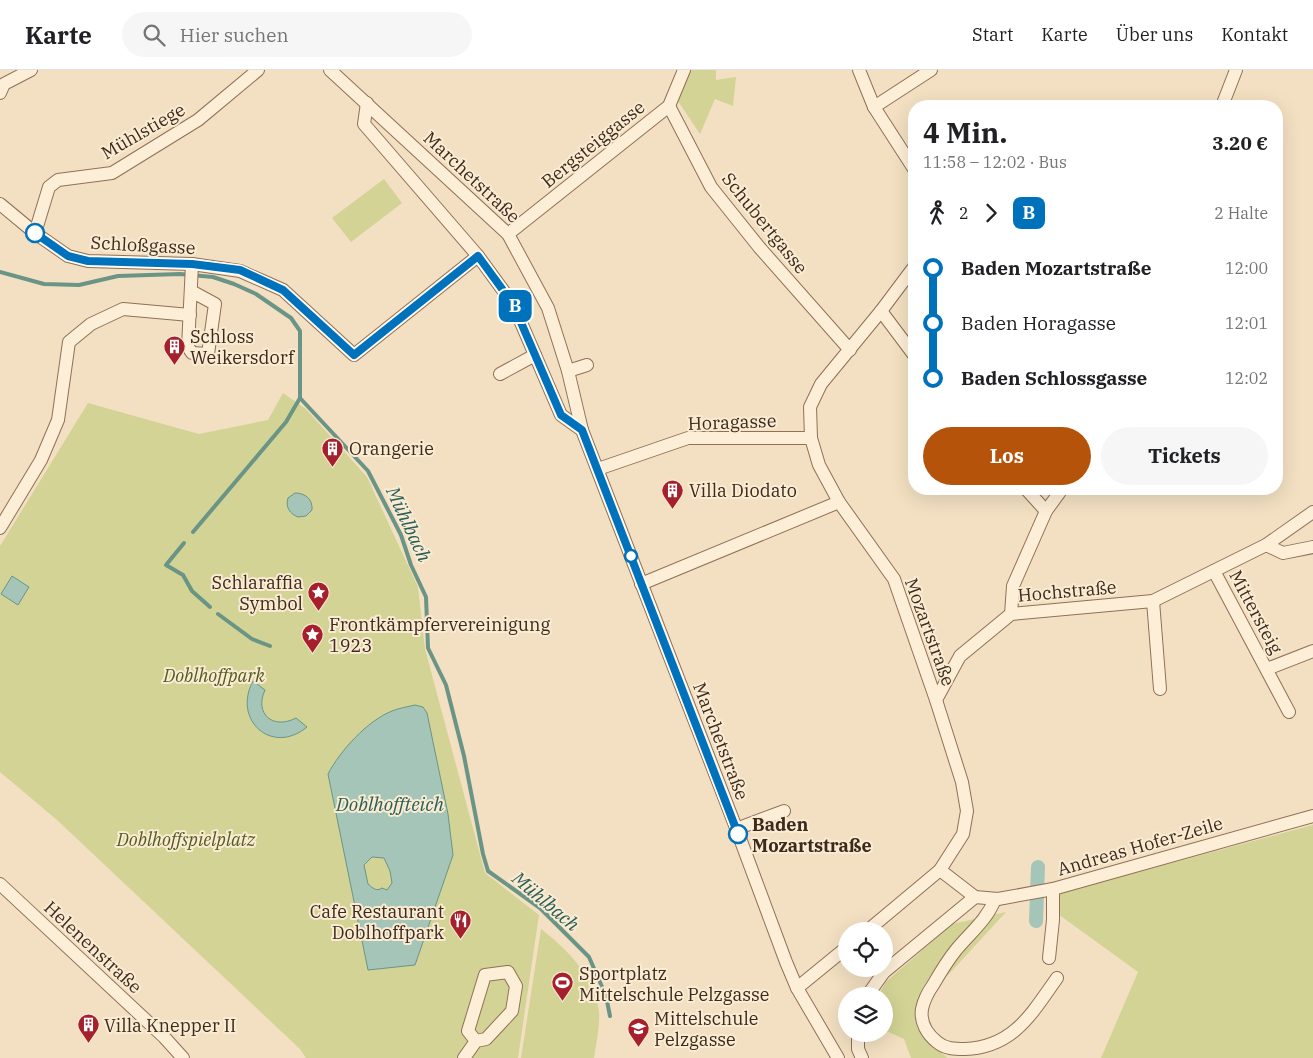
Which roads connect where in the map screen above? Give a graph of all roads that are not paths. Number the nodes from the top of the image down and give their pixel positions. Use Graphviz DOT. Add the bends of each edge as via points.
graph roads {
  1 [pos="31,70"];
  2 [pos="258,70"];
  3 [pos="330,70"];
  4 [pos="684,70"];
  5 [pos="859,70"];
  6 [pos="931,70"];
  7 [pos="1236,70"];
  8 [pos="0,93"];
  9 [pos="1224,100"];
  10 [pos="367,103"];
  11 [pos="669,106"];
  12 [pos="874,107"];
  13 [pos="908,160"];
  14 [pos="0,204"];
  15 [pos="35,233"];
  16 [pos="508,234"];
  17 [pos="478,256"];
  18 [pos="908,275"];
  19 [pos="192,277"];
  20 [pos="881,311"];
  21 [pos="190,315"];
  22 [pos="908,347"];
  23 [pos="850,350"];
  24 [pos="535,354"];
  25 [pos="587,365"];
  26 [pos="568,371"];
  27 [pos="500,374"];
  28 [pos="582,430"];
  29 [pos="811,438"];
  30 [pos="598,469"];
  31 [pos="1031,495"];
  32 [pos="1058,495"];
  33 [pos="839,502"];
  34 [pos="1046,511"];
  35 [pos="1313,512"];
  36 [pos="1,525"];
  37 [pos="1266,545"];
  38 [pos="1313,547"];
  39 [pos="1214,571"];
  40 [pos="642,584"];
  41 [pos="1153,601"];
  42 [pos="1011,614"];
  43 [pos="1313,652"];
  44 [pos="1267,669"];
  45 [pos="1160,689"];
  46 [pos="936,700"];
  47 [pos="1289,712"];
  48 [pos="784,811"];
  49 [pos="1313,816"];
  50 [pos="736,829"];
  51 [pos="940,870"];
  52 [pos="0,884"];
  53 [pos="1053,889"];
  54 [pos="975,897"];
  55 [pos="995,899"];
  56 [pos="878,922"];
  57 [pos="838,955"];
  58 [pos="1049,958"];
  59 [pos="1057,978"];
  60 [pos="873,987"];
  61 [pos="797,988"];
  62 [pos="476,1041"];
  63 [pos="858,1042"];
  64 [pos="183,1058"];
  65 [pos="464,1058"];
  66 [pos="838,1058"];
  67 [pos="862,1058"];
  1 -- 8 [label="street" via="4,84"];
  2 -- 15 [label="street, Mühlstiege" via="198,120 112,173 58,180 49,187"];
  3 -- 10 [label="street, Marchetstraße"];
  4 -- 11 [label="street, Bergsteiggasse"];
  5 -- 12 [label="street"];
  6 -- 12 [label="street"];
  7 -- 9 [label="street"];
  10 -- 16 [label="street, Marchetstraße"];
  10 -- 17 [label="street" via="364,124"];
  11 -- 16 [label="street, Bergsteiggasse"];
  11 -- 23 [label="street, Schubertgasse" via="711,187"];
  12 -- 13 [label="street"];
  14 -- 15 [label="street, Schloßgasse"];
  15 -- 19 [label="street, Schloßgasse" via="68,256"];
  16 -- 26 [label="street, Marchetstraße" via="548,308"];
  17 -- 19 [label="street, Schloßgasse" via="354,355 283,290 240,270"];
  17 -- 24 [label="street" via="513,304"];
  18 -- 20 [label="street, Mozartstraße"];
  19 -- 21 [label="street"];
  19 -- 21 [label="street" via="215,304 208,354 192,353 188,347"];
  20 -- 22 [label="street"];
  20 -- 23 [label="street, Mozartstraße"];
  21 -- 36 [label="street" via="123,309 91,324 69,342 58,420 41,460"];
  23 -- 29 [label="street, Mozartstraße" via="821,384 810,407"];
  24 -- 27 [label="street"];
  24 -- 28 [label="street" via="561,415"];
  25 -- 26 [label="street"];
  26 -- 28 [label="street, Marchetstraße"];
  28 -- 30 [label="street, Marchetstraße"];
  29 -- 30 [label="street, Horagasse" via="688,438"];
  29 -- 33 [label="street, Mozartstraße" via="820,465"];
  30 -- 40 [label="street, Marchetstraße"];
  31 -- 34 [label="street"];
  32 -- 34 [label="street"];
  33 -- 40 [label="street"];
  33 -- 46 [label="street, Mozartstraße" via="894,579"];
  34 -- 42 [label="street" via="1013,586"];
  35 -- 37 [label="street, Hochstraße"];
  37 -- 38 [label="street" via="1283,553"];
  37 -- 39 [label="street, Hochstraße"];
  39 -- 41 [label="street, Hochstraße"];
  39 -- 44 [label="street, Mittersteig"];
  40 -- 50 [label="street, Marchetstraße"];
  41 -- 42 [label="street, Hochstraße"];
  41 -- 45 [label="street"];
  42 -- 46 [label="street, Hochstraße" via="960,656"];
  43 -- 44 [label="street, Mittersteig"];
  44 -- 47 [label="street, Mittersteig"];
  46 -- 51 [label="street, Mozartstraße" via="962,782 967,811 963,834"];
  48 -- 50 [label="street"];
  49 -- 53 [label="street, Andreas Hofer-Zeile"];
  50 -- 61 [label="street, Marchetstraße"];
  51 -- 54 [label="street"];
  51 -- 56 [label="street, Mozartstraße"];
  52 -- 64 [label="street, Helenenstraße"];
  53 -- 55 [label="street, Andreas Hofer-Zeile"];
  53 -- 58 [label="street"];
  54 -- 55 [label="street, Andreas Hofer-Zeile"];
  54 -- 60 [label="street" via="884,972"];
  55 -- 59 [label="street" via="990,912 939,973 925,998 921,1011 929,1036 953,1049 998,1043 1028,1018"];
  57 -- 61 [label="street"];
  61 -- 66 [label="street, Marchetstraße"];
  62 -- 62 [label="street" via="468,1031 485,975 508,972 516,986 512,1011 486,1039"];
  62 -- 65 [label="street"];
  63 -- 67 [label="street"];
}
